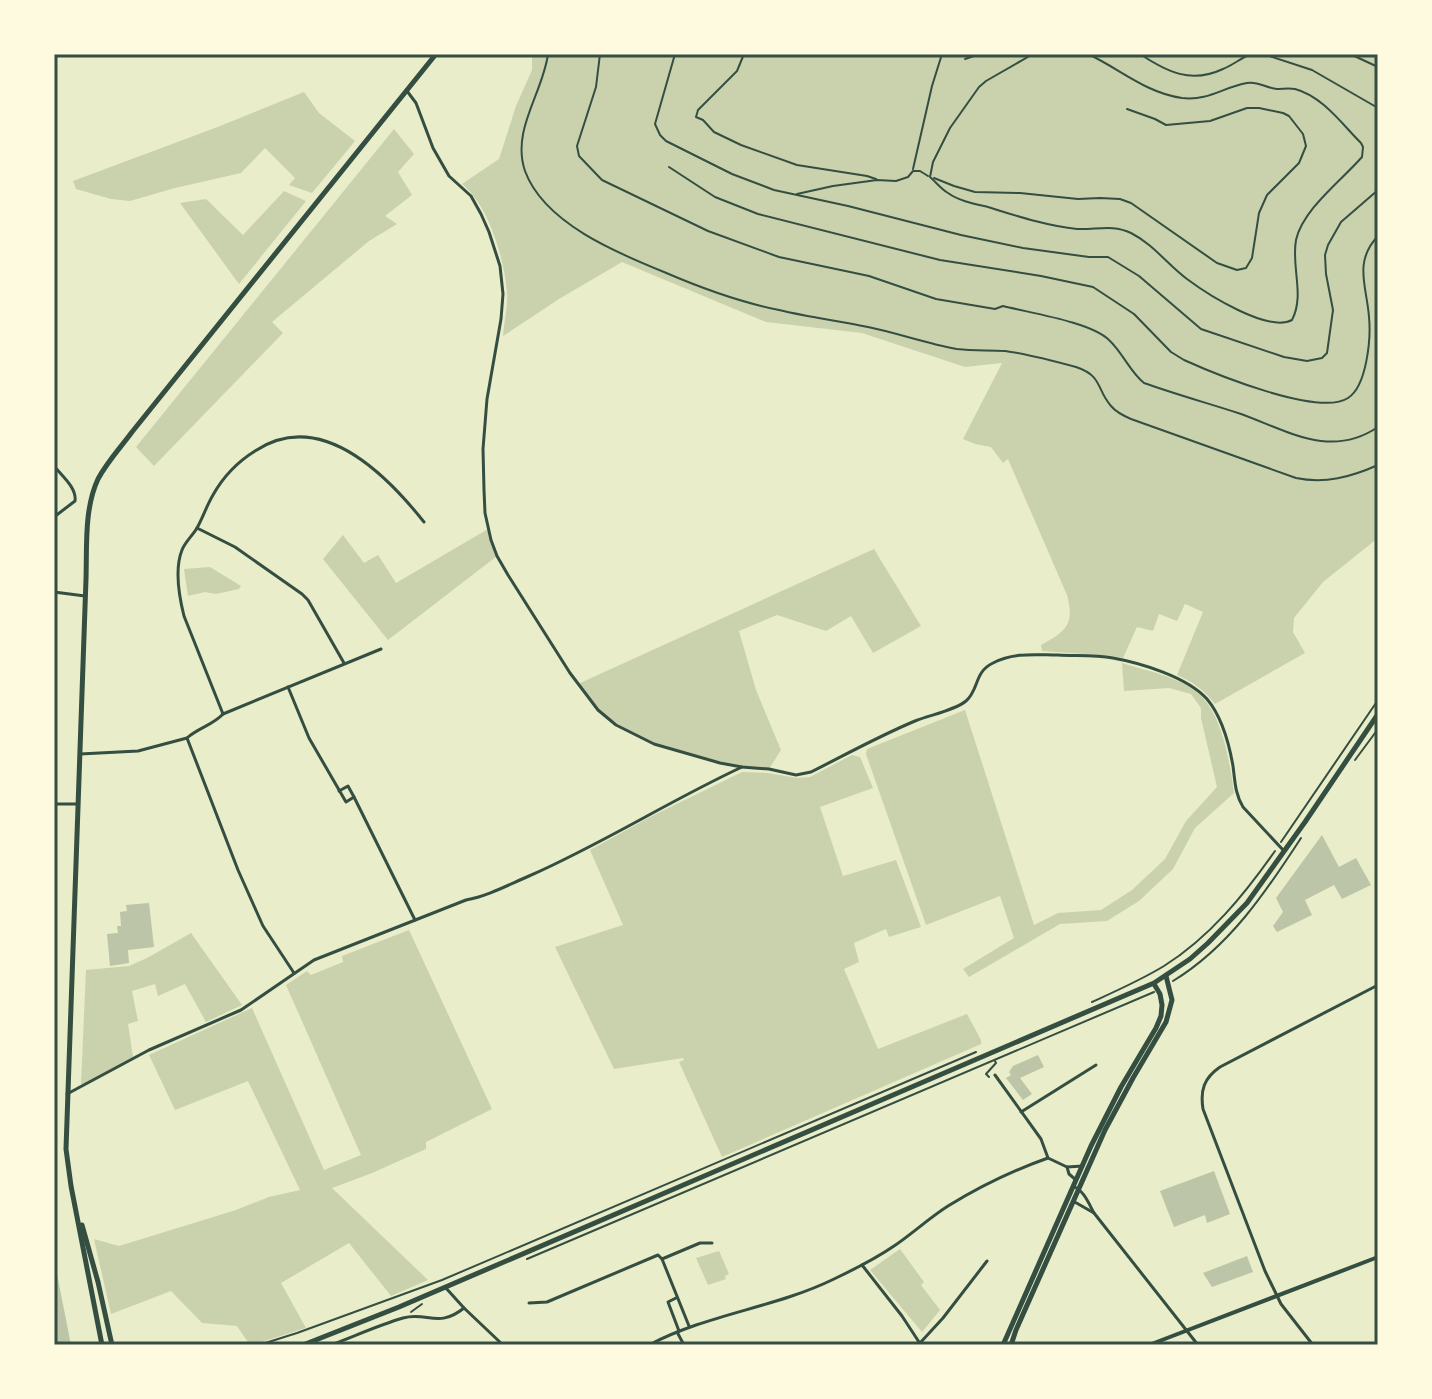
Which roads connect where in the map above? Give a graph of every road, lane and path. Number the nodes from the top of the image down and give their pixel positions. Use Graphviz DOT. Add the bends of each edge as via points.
graph roads {
  1 [pos="436,54"];
  2 [pos="548,54"];
  3 [pos="600,54"];
  4 [pos="675,54"];
  5 [pos="744,54"];
  6 [pos="942,54"];
  7 [pos="980,54"];
  8 [pos="1033,54"];
  9 [pos="1088,54"];
  10 [pos="1140,54"];
  11 [pos="1251,54"];
  12 [pos="1263,54"];
  13 [pos="1350,54"];
  14 [pos="965,59"];
  15 [pos="1378,67"];
  16 [pos="407,91"];
  17 [pos="1378,108"];
  18 [pos="1127,109"];
  19 [pos="669,167"];
  20 [pos="913,171"];
  21 [pos="930,177"];
  22 [pos="877,180"];
  23 [pos="1378,190"];
  24 [pos="795,194"];
  25 [pos="1378,236"];
  26 [pos="1378,427"];
  27 [pos="1378,465"];
  28 [pos="54,466"];
  29 [pos="54,517"];
  30 [pos="424,522"];
  31 [pos="197,528"];
  32 [pos="54,592"];
  33 [pos="85,596"];
  34 [pos="381,649"];
  35 [pos="344,663"];
  36 [pos="288,687"];
  37 [pos="1378,700"];
  38 [pos="223,714"];
  39 [pos="1378,714"];
  40 [pos="187,738"];
  41 [pos="80,754"];
  42 [pos="742,767"];
  43 [pos="339,791"];
  44 [pos="354,797"];
  45 [pos="54,804"];
  46 [pos="77,804"];
  47 [pos="1279,845"];
  48 [pos="1284,851"];
  49 [pos="415,920"];
  50 [pos="294,973"];
  51 [pos="1166,976"];
  52 [pos="1154,983"];
  53 [pos="1378,985"];
  54 [pos="1146,996"];
  55 [pos="1083,1007"];
  56 [pos="976,1052"];
  57 [pos="995,1060"];
  58 [pos="1096,1065"];
  59 [pos="995,1075"];
  60 [pos="67,1094"];
  61 [pos="1021,1112"];
  62 [pos="1048,1158"];
  63 [pos="1083,1166"];
  64 [pos="1067,1167"];
  65 [pos="1076,1184"];
  66 [pos="1070,1199"];
  67 [pos="76,1209"];
  68 [pos="1094,1213"];
  69 [pos="712,1243"];
  70 [pos="1378,1257"];
  71 [pos="662,1259"];
  72 [pos="987,1261"];
  73 [pos="517,1264"];
  74 [pos="862,1265"];
  75 [pos="445,1287"];
  76 [pos="1277,1296"];
  77 [pos="677,1297"];
  78 [pos="529,1303"];
  79 [pos="421,1304"];
  80 [pos="464,1308"];
  81 [pos="407,1316"];
  82 [pos="689,1326"];
  83 [pos="1187,1330"];
  84 [pos="678,1331"];
  85 [pos="920,1344"];
  86 [pos="102,1345"];
  87 [pos="112,1345"];
  88 [pos="259,1345"];
  89 [pos="303,1345"];
  90 [pos="331,1345"];
  91 [pos="503,1345"];
  92 [pos="649,1345"];
  93 [pos="684,1345"];
  94 [pos="1003,1345"];
  95 [pos="1011,1345"];
  96 [pos="1149,1345"];
  97 [pos="1198,1345"];
  98 [pos="1313,1345"];
  1 -- 16 [label="main road"];
  2 -- 27 [label="path" via="523,135 526,173 568,223 620,254 717,294 778,310 1075,367 1094,376 1112,408 1131,419 1296,478 1327,480"];
  3 -- 26 [label="path" via="596,87 577,146 584,162 613,186 708,231 779,257 869,276 936,299 1003,306 1090,327 1107,337 1144,383 1291,435 1343,441"];
  4 -- 24 [label="path" via="655,124 660,135 732,174"];
  5 -- 22 [label="path" via="737,71 696,117 714,132 784,161"];
  6 -- 20 [label="path"];
  7 -- 14 [label="path"];
  8 -- 21 [label="path" via="979,87 943,142"];
  9 -- 21 [label="path" via="1168,96 1205,98 1250,82 1299,90 1323,104 1363,147 1362,157 1310,211 1297,236 1299,306 1292,320 1280,323 1222,302 1130,232 1029,219 960,199"];
  10 -- 11 [label="path" via="1174,73 1199,76"];
  12 -- 17 [label="path" via="1312,70"];
  13 -- 15 [label="path"];
  16 -- 33 [label="main road" via="99,476 88,519"];
  16 -- 42 [label="street" via="449,176 481,214 500,266 501,319 483,449 485,513 497,556 570,673 606,717 654,744"];
  18 -- 21 [label="path" via="1166,125 1259,108 1289,116 1303,134 1306,146 1299,163 1267,195 1259,213 1246,268 1217,263 1120,199 975,192"];
  19 -- 25 [label="path" via="715,197 758,214 940,260 1093,287 1134,314 1184,360 1285,397 1322,404 1348,399 1362,376 1370,326 1364,261"];
  20 -- 21 [label="path"];
  20 -- 22 [label="path" via="896,181"];
  22 -- 24 [label="path"];
  23 -- 24 [label="path" via="1341,222 1328,245 1326,274 1333,310 1327,353 1307,361 1201,329 1108,257 1023,248"];
  28 -- 29 [label="street" via="76,498"];
  30 -- 31 [label="street" via="370,466 332,443 297,436 266,444 238,464 214,493"];
  31 -- 35 [label="street" via="235,547 302,594"];
  31 -- 38 [label="street" via="182,549 180,600"];
  32 -- 33 [label="street"];
  33 -- 41 [label="main road"];
  34 -- 35 [label="street"];
  35 -- 36 [label="street"];
  36 -- 38 [label="street"];
  36 -- 43 [label="street"];
  37 -- 47 [label="path"];
  38 -- 40 [label="street"];
  39 -- 48 [label="main road"];
  40 -- 41 [label="street" via="138,751"];
  40 -- 50 [label="street" via="263,926"];
  41 -- 46 [label="main road"];
  42 -- 47 [label="street" via="796,775 811,772 958,706 971,696 985,667 1014,656 1112,658 1176,678 1206,698 1229,746 1238,799"];
  42 -- 49 [label="street" via="544,869"];
  43 -- 44 [label="street" via="346,802"];
  43 -- 44 [label="street" via="348,786"];
  44 -- 49 [label="street"];
  45 -- 46 [label="street"];
  46 -- 60 [label="main road"];
  47 -- 48 [label="street"];
  47 -- 55 [label="path" via="1233,905 1196,941 1157,970"];
  48 -- 51 [label="main road" via="1225,928"];
  49 -- 50 [label="street"];
  50 -- 60 [label="street" via="241,1010"];
  51 -- 52 [label="main road"];
  51 -- 65 [label="main road" via="1172,1000 1166,1022"];
  52 -- 63 [label="main road" via="1161,1016"];
  52 -- 75 [label="main road"];
  53 -- 76 [label="street" via="1220,1067 1202,1087 1203,1109"];
  54 -- 57 [label="path"];
  56 -- 88 [label="path" via="442,1280"];
  57 -- 59 [label="path" via="986,1074"];
  57 -- 73 [label="path"];
  58 -- 61 [label="street"];
  59 -- 61 [label="street"];
  60 -- 67 [label="main road" via="66,1149"];
  61 -- 62 [label="street"];
  62 -- 64 [label="street"];
  62 -- 74 [label="street" via="946,1207"];
  63 -- 64 [label="street"];
  63 -- 65 [label="main road"];
  64 -- 65 [label="street"];
  65 -- 66 [label="main road"];
  65 -- 68 [label="street"];
  66 -- 68 [label="street"];
  66 -- 94 [label="main road"];
  66 -- 95 [label="main road"];
  67 -- 86 [label="main road"];
  67 -- 87 [label="main road"];
  68 -- 83 [label="street"];
  69 -- 71 [label="street"];
  70 -- 76 [label="street"];
  71 -- 77 [label="street"];
  71 -- 78 [label="street" via="658,1255 547,1302"];
  72 -- 85 [label="street"];
  74 -- 82 [label="street" via="798,1294"];
  74 -- 85 [label="street"];
  75 -- 80 [label="street"];
  75 -- 89 [label="main road"];
  76 -- 83 [label="street"];
  76 -- 98 [label="street"];
  77 -- 82 [label="street"];
  77 -- 84 [label="street" via="668,1302"];
  79 -- 81 [label="path"];
  80 -- 81 [label="street" via="440,1319"];
  80 -- 91 [label="street"];
  81 -- 90 [label="street"];
  82 -- 84 [label="street"];
  83 -- 96 [label="street"];
  83 -- 97 [label="street"];
  84 -- 92 [label="street"];
  84 -- 93 [label="street"];
}
